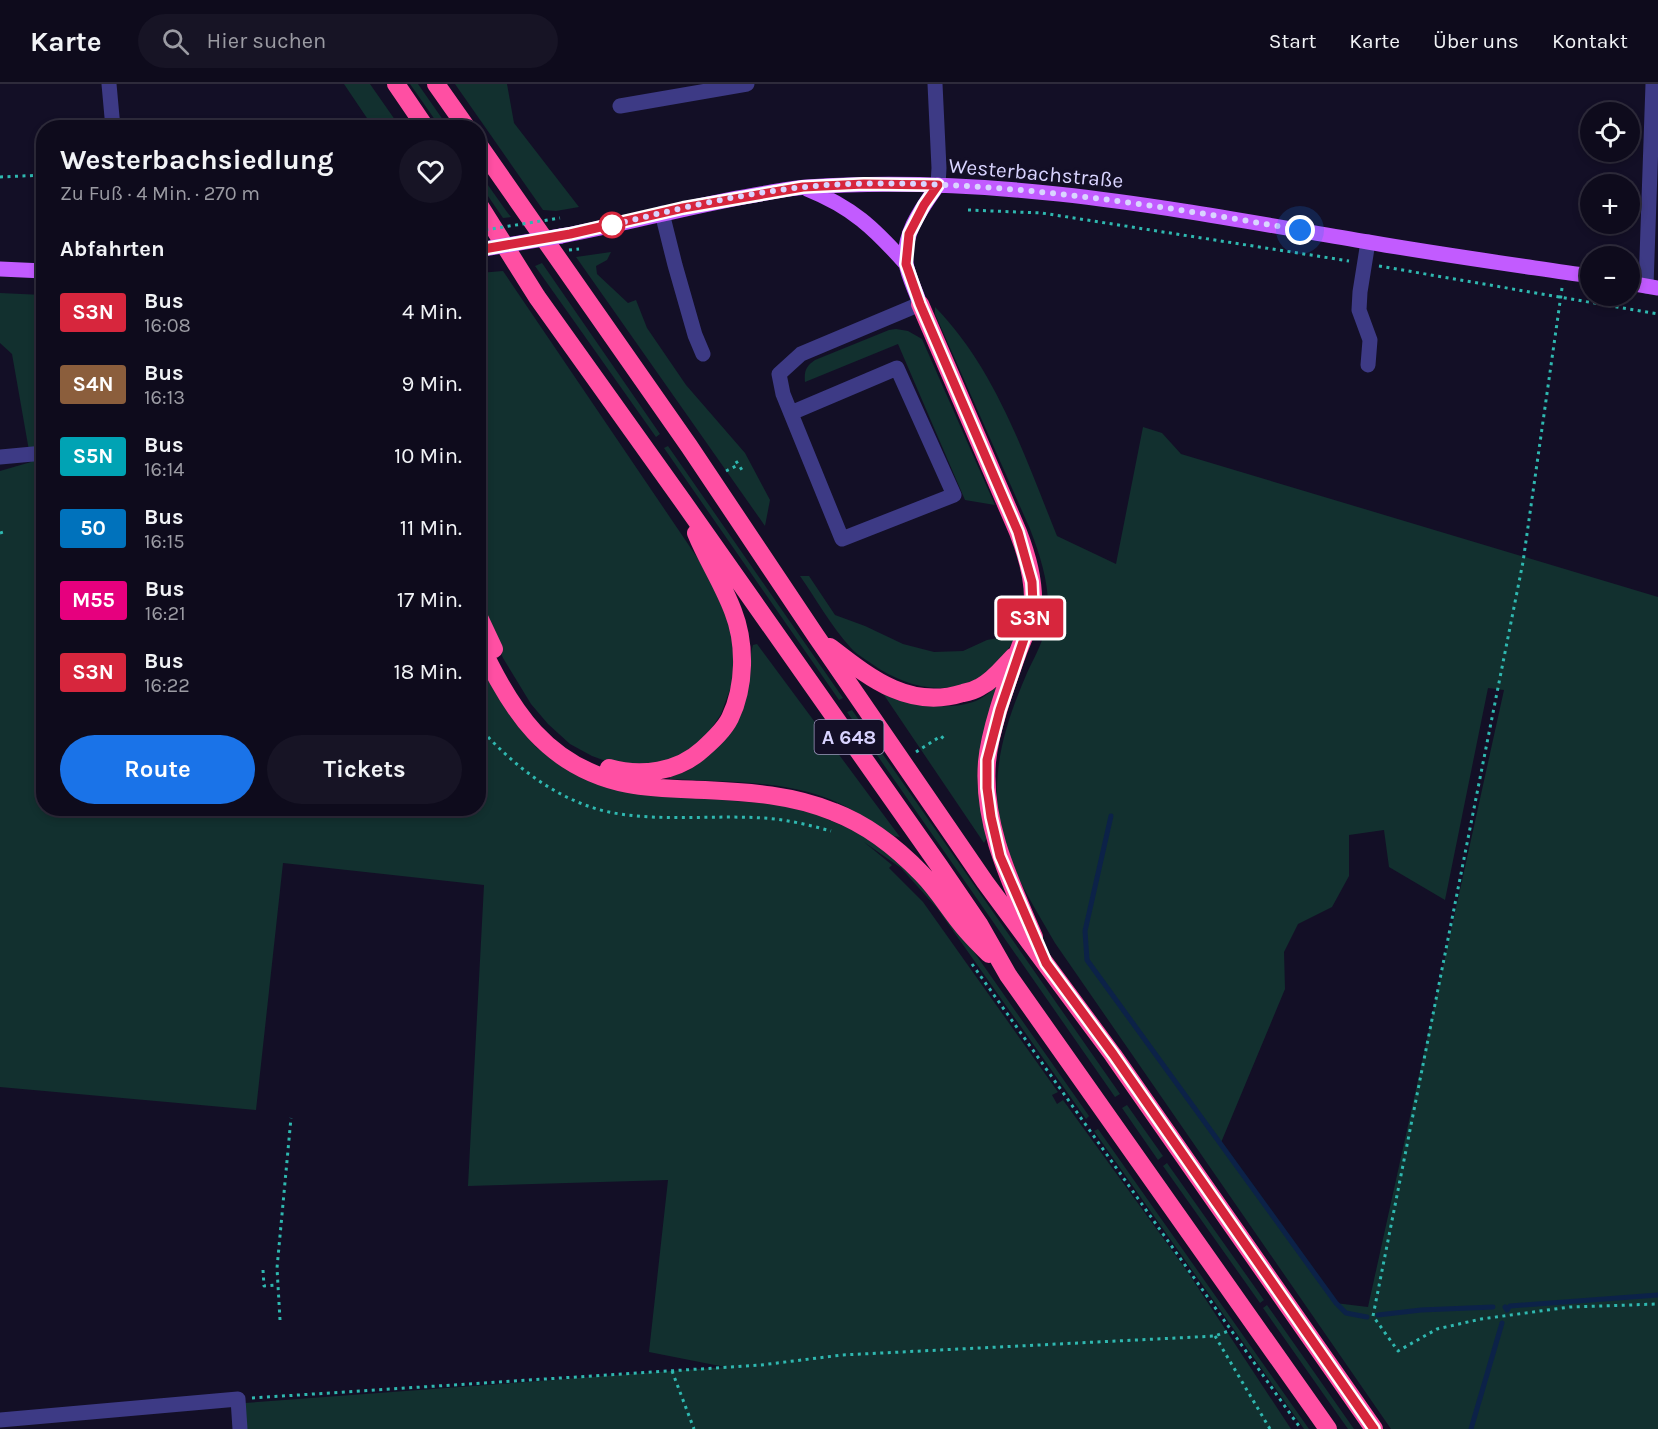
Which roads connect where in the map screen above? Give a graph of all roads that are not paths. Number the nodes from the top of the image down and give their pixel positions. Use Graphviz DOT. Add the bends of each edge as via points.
graph roads {
  1 [pos="109,84"];
  2 [pos="396,84"];
  3 [pos="436,84"];
  4 [pos="747,84"];
  5 [pos="935,84"];
  6 [pos="1653,84"];
  7 [pos="676,90"];
  8 [pos="620,106"];
  9 [pos="112,120"];
  10 [pos="421,120"];
  11 [pos="461,120"];
  12 [pos="486,155"];
  13 [pos="938,185"];
  14 [pos="803,187"];
  15 [pos="662,213"];
  16 [pos="486,216"];
  17 [pos="1368,242"];
  18 [pos="486,249"];
  19 [pos="906,264"];
  20 [pos="0,269"];
  21 [pos="36,271"];
  22 [pos="1580,274"];
  23 [pos="1652,287"];
  24 [pos="920,304"];
  25 [pos="703,354"];
  26 [pos="1368,365"];
  27 [pos="791,413"];
  28 [pos="36,454"];
  29 [pos="0,457"];
  30 [pos="684,503"];
  31 [pos="486,632"];
  32 [pos="816,636"];
  33 [pos="1019,650"];
  34 [pos="486,657"];
  35 [pos="1046,963"];
  36 [pos="1008,975"];
  37 [pos="0,1420"];
  38 [pos="240,1429"];
  39 [pos="1328,1429"];
  40 [pos="1374,1429"];
  1 -- 9 [label="street"];
  2 -- 10 [label="highway"];
  3 -- 11 [label="highway"];
  4 -- 7 [label="street"];
  5 -- 13 [label="street"];
  6 -- 23 [label="street"];
  7 -- 8 [label="street"];
  12 -- 32 [label="highway, A 648"];
  13 -- 14 [label="main road, Westerbachstraße"];
  13 -- 17 [label="main road, Westerbachstraße" via="1133,202"];
  13 -- 19 [label="main road" via="909,234"];
  14 -- 15 [label="main road, Westerbachstraße"];
  14 -- 19 [label="main road" via="850,210"];
  15 -- 18 [label="main road, Westerbachstraße, bridge"];
  15 -- 25 [label="street"];
  16 -- 30 [label="highway, A 648" via="537,297"];
  17 -- 22 [label="main road, Westerbachstraße"];
  17 -- 26 [label="street" via="1359,310 1370,340"];
  19 -- 24 [label="main road"];
  20 -- 21 [label="main road"];
  24 -- 27 [label="street" via="801,354 779,374"];
  24 -- 33 [label="highway" via="1028,560 1033,605"];
  27 -- 27 [label="street" via="897,368 954,495 842,539"];
  28 -- 29 [label="street"];
  30 -- 31 [label="highway" via="734,614 742,666 739,696 729,720 697,755 653,772 622,772 591,764 567,750 545,730 519,697"];
  30 -- 36 [label="highway, A 648" via="979,924"];
  32 -- 33 [label="highway" via="871,678 922,698 948,698 979,688 995,677"];
  32 -- 35 [label="highway, A 648" via="985,882"];
  33 -- 35 [label="highway" via="993,734 987,760 987,788 1000,856"];
  34 -- 36 [label="highway" via="525,722 544,744 577,767 628,784 742,792 808,803 862,826 924,875 967,932"];
  35 -- 40 [label="highway, A 648"];
  36 -- 39 [label="highway, A 648"];
  37 -- 38 [label="street" via="238,1399"];
}
